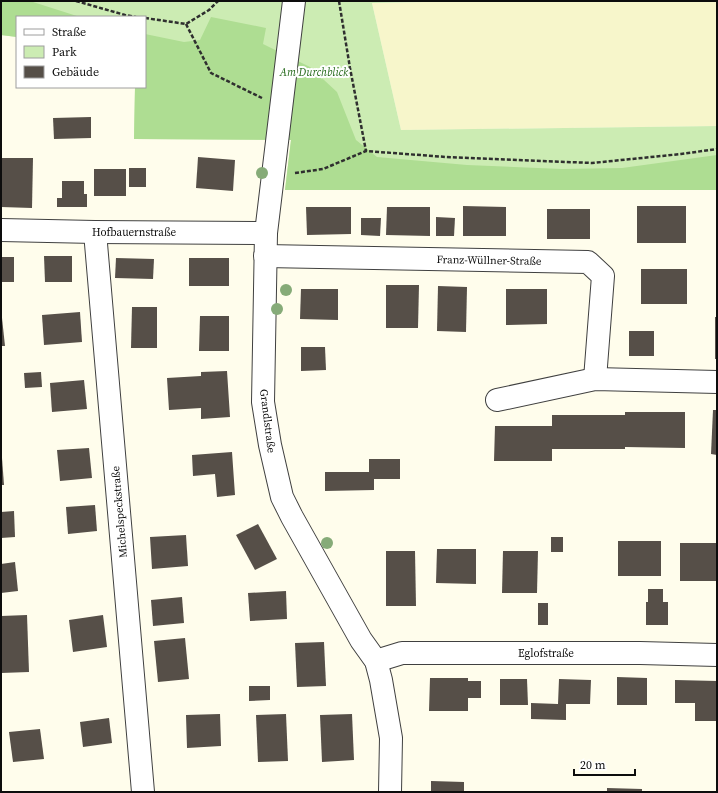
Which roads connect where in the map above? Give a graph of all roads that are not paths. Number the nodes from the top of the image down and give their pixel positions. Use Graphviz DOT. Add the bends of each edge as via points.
graph roads {
  1 [pos="294,1"];
  2 [pos="1,230"];
  3 [pos="95,232"];
  4 [pos="266,233"];
  5 [pos="265,256"];
  6 [pos="595,379"];
  7 [pos="717,382"];
  8 [pos="497,400"];
  9 [pos="717,655"];
  10 [pos="376,661"];
  11 [pos="143,792"];
  12 [pos="390,792"];
  1 -- 4 [label="street, Grandlstraße"];
  2 -- 3 [label="street, Hofbauernstraße"];
  3 -- 4 [label="street, Hofbauernstraße"];
  3 -- 11 [label="street, Michelspeckstraße"];
  4 -- 5 [label="street, Grandlstraße"];
  5 -- 6 [label="street, Franz-Wüllner-Straße" via="588,262 603,276"];
  5 -- 10 [label="street, Grandlstraße" via="264,402 270,445 282,496 361,640"];
  6 -- 7 [label="street"];
  6 -- 8 [label="street"];
  9 -- 10 [label="street, Eglofstraße" via="402,653"];
  10 -- 12 [label="street, Grandlstraße" via="391,738"];
}
